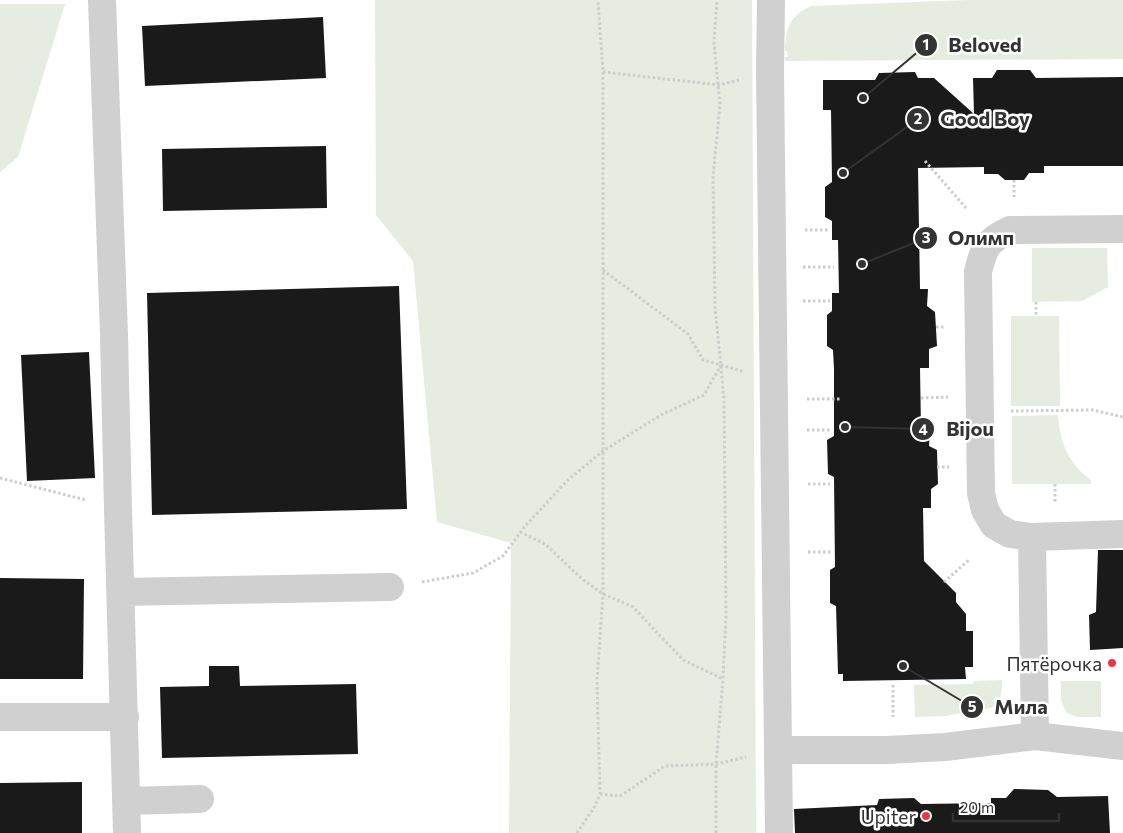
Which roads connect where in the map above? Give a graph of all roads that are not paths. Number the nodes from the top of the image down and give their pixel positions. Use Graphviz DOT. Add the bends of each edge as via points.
graph roads {
  1 [pos="102,0"];
  2 [pos="771,0"];
  3 [pos="1123,229"];
  4 [pos="1123,534"];
  5 [pos="1032,537"];
  6 [pos="390,587"];
  7 [pos="121,592"];
  8 [pos="0,717"];
  9 [pos="125,717"];
  10 [pos="1035,736"];
  11 [pos="1123,746"];
  12 [pos="779,750"];
  13 [pos="200,799"];
  14 [pos="127,801"];
  15 [pos="128,833"];
  16 [pos="779,833"];
  1 -- 7 [label="lane"];
  2 -- 12 [label="lane"];
  3 -- 5 [label="lane" via="1010,230 994,238 983,252 978,272 981,493 985,510 994,525 1010,534"];
  4 -- 5 [label="lane"];
  5 -- 10 [label="lane"];
  6 -- 7 [label="lane"];
  7 -- 9 [label="lane"];
  8 -- 9 [label="lane"];
  9 -- 14 [label="lane"];
  10 -- 11 [label="lane"];
  10 -- 12 [label="lane" via="946,747"];
  12 -- 16 [label="lane"];
  13 -- 14 [label="lane"];
  14 -- 15 [label="lane"];
}
